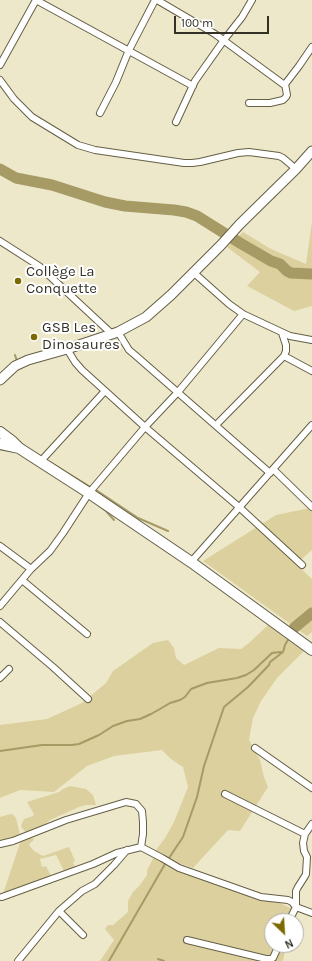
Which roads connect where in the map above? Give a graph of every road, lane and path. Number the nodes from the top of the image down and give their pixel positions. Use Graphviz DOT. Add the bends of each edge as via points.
graph roads {
  1 [pos="36,0"];
  2 [pos="156,0"];
  3 [pos="252,0"];
  4 [pos="224,40"];
  5 [pos="312,47"];
  6 [pos="129,50"];
  7 [pos="0,65"];
  8 [pos="0,80"];
  9 [pos="285,84"];
  10 [pos="193,86"];
  11 [pos="249,103"];
  12 [pos="100,113"];
  13 [pos="176,122"];
  14 [pos="312,151"];
  15 [pos="296,169"];
  16 [pos="0,242"];
  17 [pos="193,272"];
  18 [pos="243,314"];
  19 [pos="282,332"];
  20 [pos="115,333"];
  21 [pos="312,340"];
  22 [pos="67,349"];
  23 [pos="284,356"];
  24 [pos="312,371"];
  25 [pos="0,380"];
  26 [pos="105,391"];
  27 [pos="178,392"];
  28 [pos="216,425"];
  29 [pos="312,425"];
  30 [pos="145,427"];
  31 [pos="0,432"];
  32 [pos="0,444"];
  33 [pos="19,448"];
  34 [pos="40,462"];
  35 [pos="271,471"];
  36 [pos="89,492"];
  37 [pos="239,507"];
  38 [pos="312,507"];
  39 [pos="0,546"];
  40 [pos="190,562"];
  41 [pos="302,564"];
  42 [pos="31,569"];
  43 [pos="22,580"];
  44 [pos="0,606"];
  45 [pos="0,622"];
  46 [pos="87,634"];
  47 [pos="311,647"];
  48 [pos="9,669"];
  49 [pos="0,678"];
  50 [pos="88,699"];
  51 [pos="255,748"];
  52 [pos="312,788"];
  53 [pos="225,794"];
  54 [pos="312,824"];
  55 [pos="305,834"];
  56 [pos="0,844"];
  57 [pos="141,847"];
  58 [pos="128,850"];
  59 [pos="2,897"];
  60 [pos="296,907"];
  61 [pos="58,911"];
  62 [pos="293,913"];
  63 [pos="312,913"];
  64 [pos="83,935"];
  65 [pos="187,940"];
  66 [pos="275,953"];
  67 [pos="18,961"];
  1 -- 6 [label="street"];
  1 -- 7 [label="street"];
  2 -- 4 [label="street"];
  2 -- 6 [label="street"];
  3 -- 4 [label="street"];
  4 -- 9 [label="street"];
  4 -- 10 [label="street"];
  5 -- 9 [label="street"];
  6 -- 10 [label="street"];
  6 -- 12 [label="street"];
  8 -- 15 [label="street" via="32,117 78,145 95,150 188,163 249,152 279,156"];
  9 -- 11 [label="street" via="287,94 283,100"];
  10 -- 13 [label="street"];
  14 -- 15 [label="main road"];
  15 -- 17 [label="main road"];
  16 -- 20 [label="street" via="39,266"];
  17 -- 18 [label="street"];
  17 -- 20 [label="main road" via="146,317"];
  18 -- 19 [label="street"];
  18 -- 27 [label="street"];
  19 -- 21 [label="street"];
  19 -- 23 [label="street" via="286,345"];
  20 -- 22 [label="main road"];
  20 -- 27 [label="street" via="130,350"];
  22 -- 25 [label="main road" via="15,366"];
  22 -- 26 [label="street" via="82,370"];
  23 -- 24 [label="street"];
  23 -- 28 [label="street"];
  26 -- 30 [label="street"];
  26 -- 34 [label="street"];
  27 -- 28 [label="street"];
  27 -- 30 [label="street"];
  28 -- 35 [label="street"];
  29 -- 35 [label="street"];
  30 -- 36 [label="street"];
  30 -- 37 [label="street"];
  31 -- 33 [label="main road"];
  32 -- 33 [label="main road"];
  33 -- 34 [label="main road"];
  34 -- 36 [label="main road"];
  35 -- 37 [label="street"];
  35 -- 38 [label="street"];
  36 -- 40 [label="main road"];
  36 -- 42 [label="street" via="50,551"];
  37 -- 40 [label="street"];
  37 -- 41 [label="street"];
  39 -- 42 [label="street"];
  40 -- 47 [label="main road"];
  42 -- 43 [label="street"];
  43 -- 44 [label="street"];
  43 -- 46 [label="street"];
  45 -- 50 [label="street"];
  48 -- 49 [label="street"];
  51 -- 52 [label="street"];
  53 -- 55 [label="street"];
  54 -- 55 [label="street"];
  55 -- 60 [label="street" via="303,843 307,871 296,891"];
  56 -- 57 [label="street" via="126,802 136,804 142,811"];
  57 -- 58 [label="street"];
  57 -- 60 [label="street" via="179,868 261,897 288,900"];
  58 -- 59 [label="street"];
  58 -- 61 [label="street" via="95,884 82,891"];
  60 -- 62 [label="street"];
  60 -- 63 [label="street"];
  61 -- 64 [label="street"];
  61 -- 67 [label="street"];
  65 -- 66 [label="street" via="266,960 273,958"];
}
